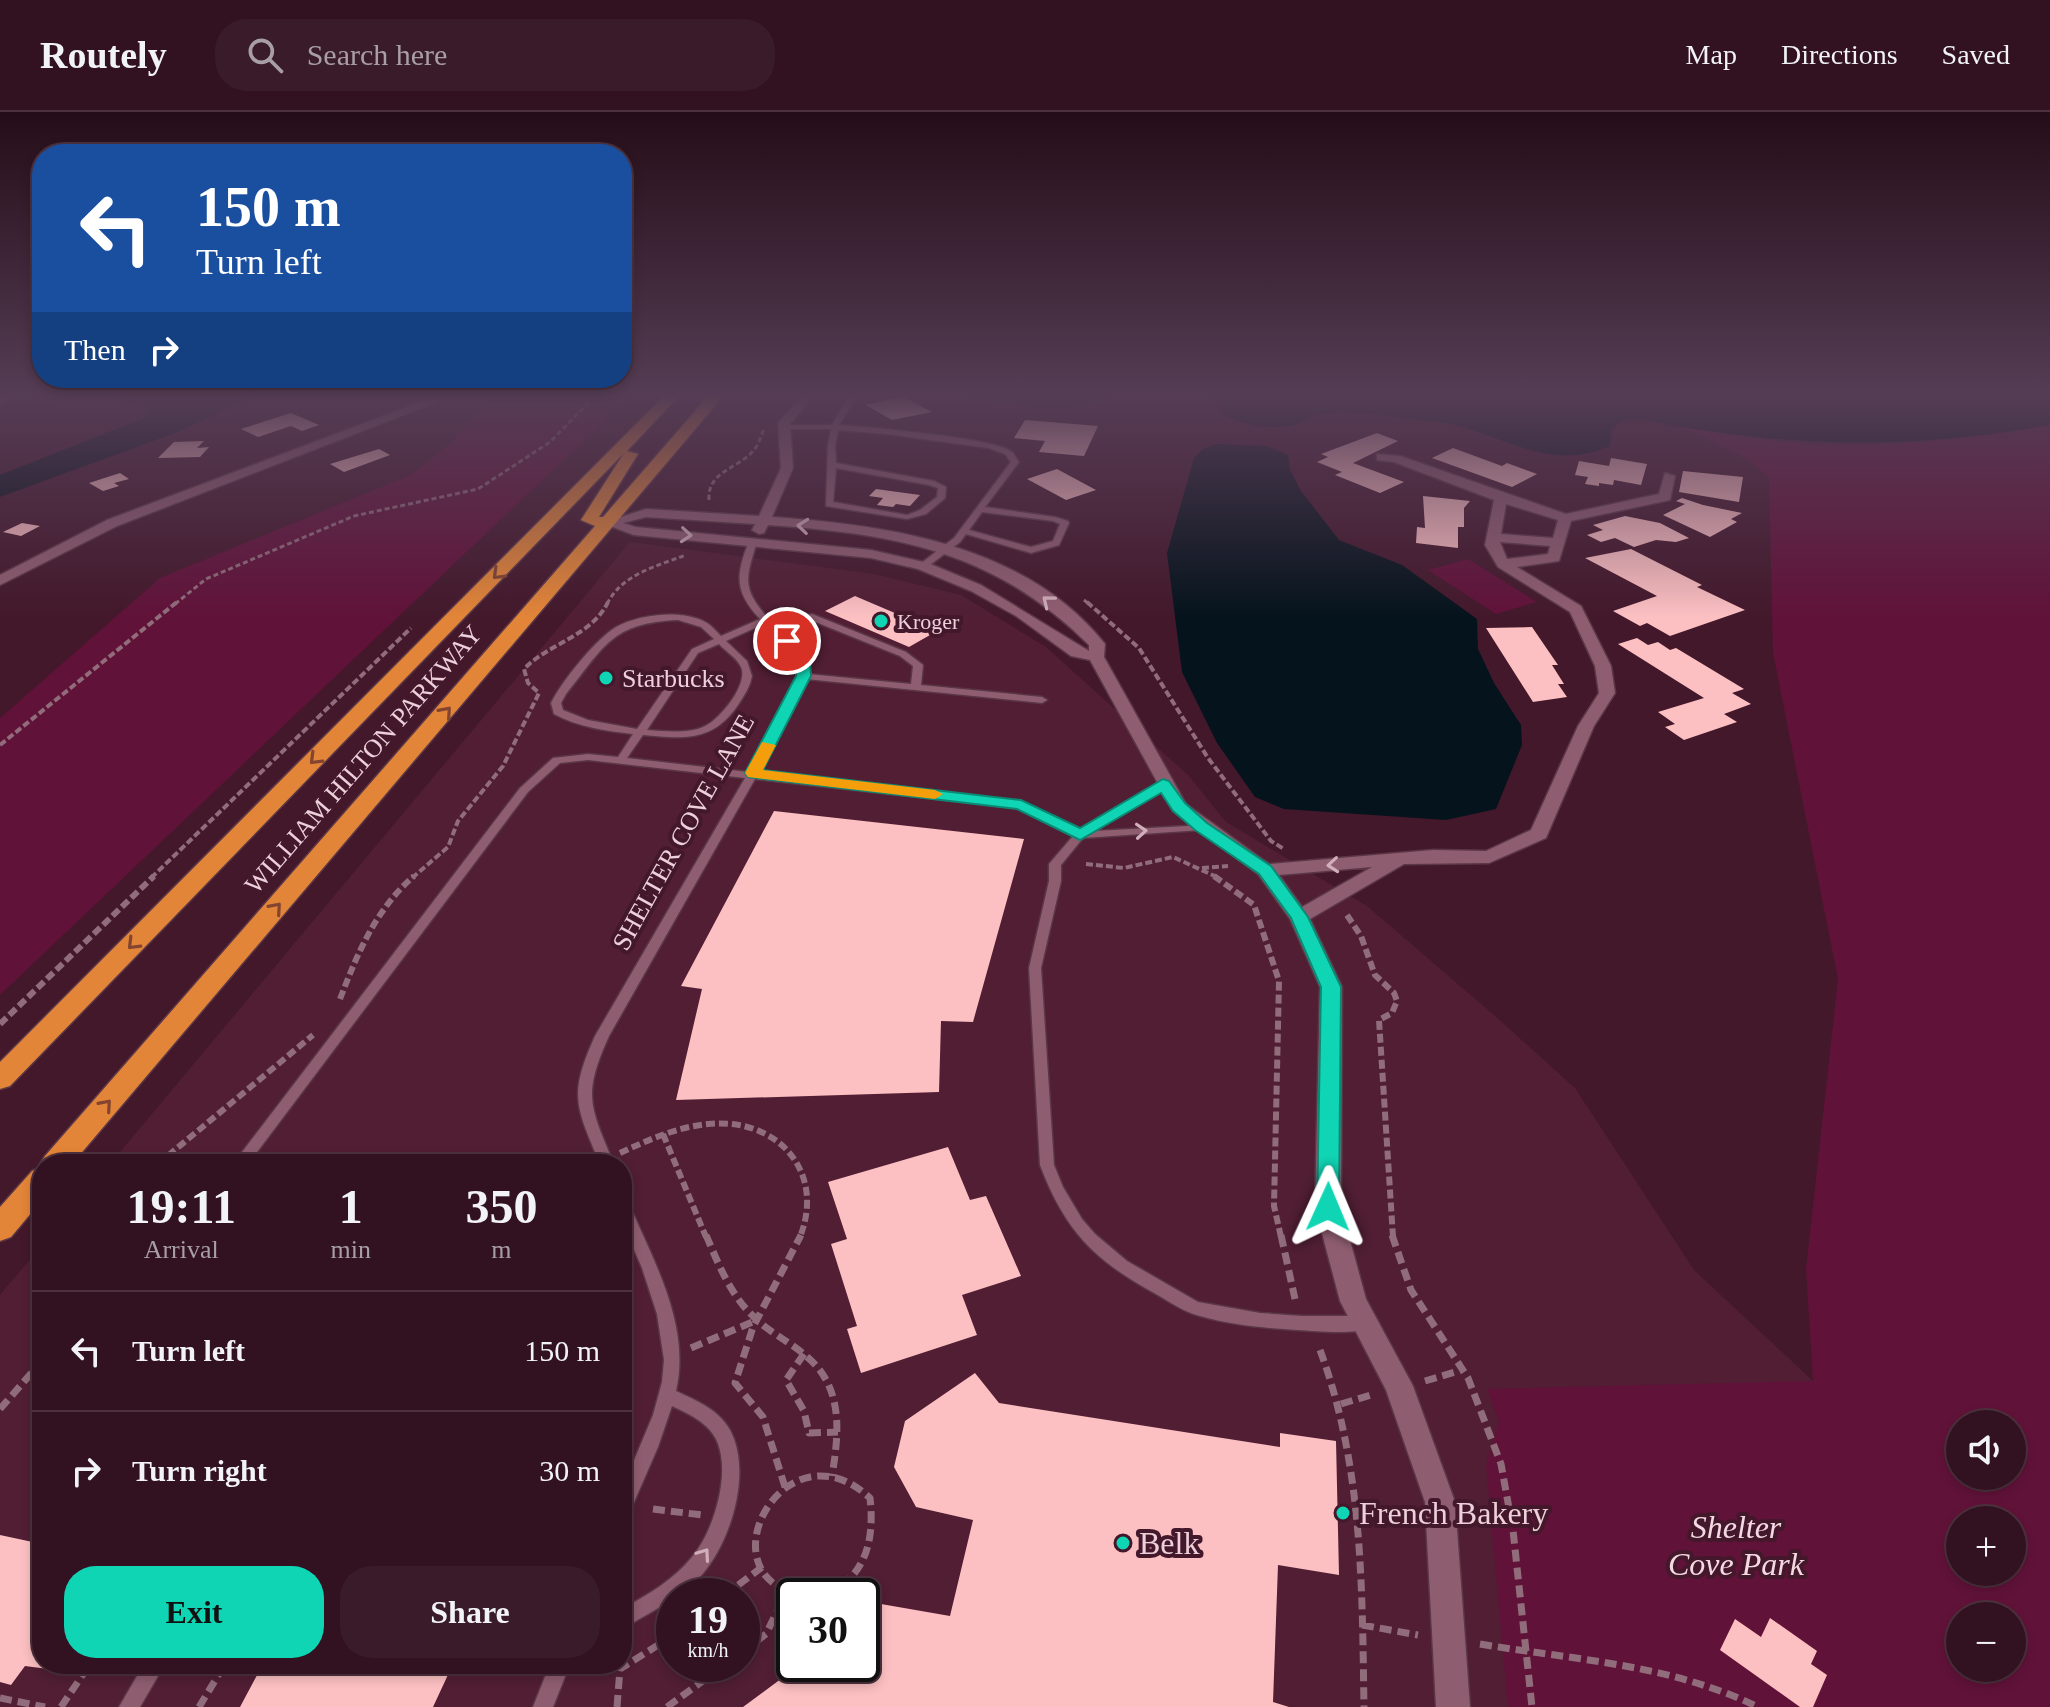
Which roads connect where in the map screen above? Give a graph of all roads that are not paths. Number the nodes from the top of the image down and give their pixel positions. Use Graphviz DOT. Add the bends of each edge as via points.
graph roads {
  1 [pos="258,468"];
  2 [pos="601,468"];
  3 [pos="623,468"];
  4 [pos="655,468"];
  5 [pos="787,468"];
  6 [pos="832,468"];
  7 [pos="851,468"];
  8 [pos="1010,468"];
  9 [pos="1421,468"];
  10 [pos="1669,476"];
  11 [pos="1501,498"];
  12 [pos="980,509"];
  13 [pos="1565,518"];
  14 [pos="763,521"];
  15 [pos="609,523"];
  16 [pos="965,531"];
  17 [pos="1494,537"];
  18 [pos="753,541"];
  19 [pos="1558,543"];
  20 [pos="944,550"];
  21 [pos="1503,564"];
  22 [pos="923,566"];
  23 [pos="0,581"];
  24 [pos="763,621"];
  25 [pos="719,638"];
  26 [pos="1096,657"];
  27 [pos="803,676"];
  28 [pos="916,687"];
  29 [pos="1042,700"];
  30 [pos="640,730"];
  31 [pos="621,760"];
  32 [pos="753,773"];
  33 [pos="1163,784"];
  34 [pos="1201,827"];
  35 [pos="1080,835"];
  36 [pos="1401,859"];
  37 [pos="1265,870"];
  38 [pos="1299,917"];
  39 [pos="0,1079"];
  40 [pos="64,1154"];
  41 [pos="248,1154"];
  42 [pos="603,1154"];
  43 [pos="32,1191"];
  44 [pos="0,1228"];
  45 [pos="632,1229"];
  46 [pos="1365,1323"];
  47 [pos="666,1394"];
  48 [pos="632,1486"];
  49 [pos="632,1614"];
  50 [pos="149,1674"];
  51 [pos="556,1674"];
  52 [pos="129,1707"];
  53 [pos="543,1707"];
  54 [pos="1453,1707"];
  1 -- 23 [label="street" via="112,523"];
  2 -- 39 [label="highway, WILLIAM HILTON PARKWAY, one-way"];
  3 -- 15 [label="highway" via="589,520"];
  4 -- 15 [label="highway, WILLIAM HILTON PARKWAY"];
  5 -- 14 [label="street"];
  6 -- 7 [label="lane" via="829,504 907,517 941,498 942,487 931,483"];
  8 -- 12 [label="lane"];
  9 -- 11 [label="street"];
  10 -- 13 [label="street" via="1665,497"];
  11 -- 13 [label="street"];
  11 -- 17 [label="street"];
  12 -- 16 [label="lane"];
  12 -- 16 [label="lane" via="1065,523 1056,543 1038,549"];
  13 -- 19 [label="street"];
  14 -- 15 [label="street" via="646,513"];
  14 -- 18 [label="street"];
  20 -- 14 [label="street, one-way" via="881,535"];
  15 -- 18 [label="street, one-way" via="634,531"];
  40 -- 15 [label="highway, WILLIAM HILTON PARKWAY, one-way"];
  16 -- 20 [label="lane"];
  17 -- 19 [label="street"];
  17 -- 21 [label="street" via="1492,545"];
  18 -- 22 [label="street" via="871,554"];
  18 -- 24 [label="lane" via="742,582"];
  19 -- 21 [label="street" via="1554,558"];
  20 -- 22 [label="lane"];
  26 -- 20 [label="street, one-way" via="1097,644 1032,588"];
  21 -- 36 [label="street" via="1576,609 1603,666 1607,693 1586,726 1539,834 1489,857"];
  22 -- 26 [label="street" via="1021,613 1077,653"];
  24 -- 25 [label="lane"];
  24 -- 27 [label="lane" via="803,661"];
  24 -- 28 [label="lane" via="809,616 903,654 918,665"];
  25 -- 30 [label="lane" via="688,658"];
  25 -- 30 [label="lane" via="748,671 727,714 694,734"];
  25 -- 30 [label="lane" via="693,619 668,617 622,626 602,639 555,706 573,721"];
  26 -- 33 [label="street"];
  27 -- 28 [label="lane"];
  27 -- 32 [label="lane, SHELTER COVE LANE"];
  28 -- 29 [label="lane"];
  30 -- 31 [label="lane"];
  31 -- 32 [label="lane"];
  31 -- 41 [label="lane" via="575,756 557,760 535,777"];
  32 -- 35 [label="lane" via="1021,805"];
  32 -- 42 [label="lane, SHELTER COVE LANE" via="585,1072 583,1103"];
  33 -- 34 [label="street"];
  33 -- 35 [label="lane"];
  35 -- 34 [label="lane, one-way"];
  34 -- 37 [label="street"];
  35 -- 46 [label="lane" via="1055,864 1035,968 1047,1165 1057,1196 1079,1230 1117,1264 1197,1308 1290,1324"];
  36 -- 37 [label="street, one-way"];
  36 -- 38 [label="street"];
  37 -- 38 [label="street"];
  38 -- 46 [label="street" via="1331,987 1328,1207 1353,1301"];
  43 -- 44 [label="highway"];
  45 -- 47 [label="lane" via="669,1334"];
  46 -- 54 [label="street" via="1399,1386 1440,1502"];
  47 -- 48 [label="lane"];
  49 -- 47 [label="lane, one-way" via="654,1603 704,1557 720,1525 729,1486 724,1435 712,1419"];
  50 -- 52 [label="lane"];
  51 -- 53 [label="lane"];
}
